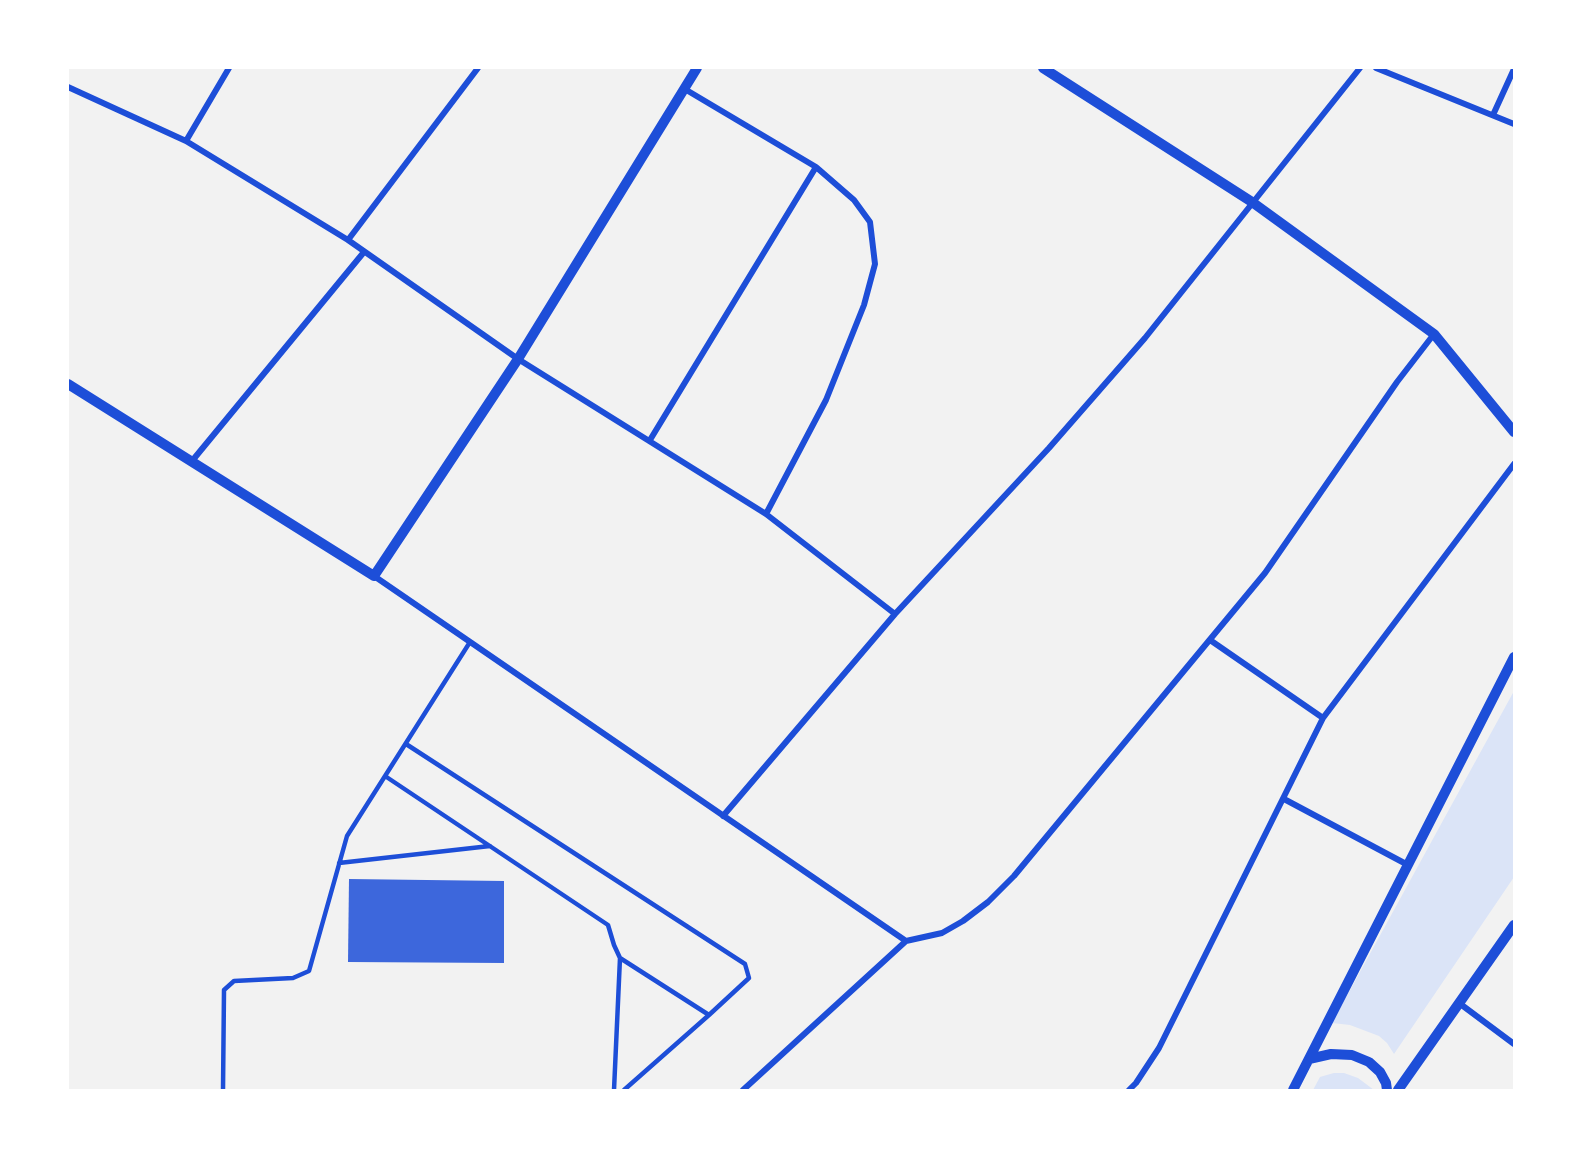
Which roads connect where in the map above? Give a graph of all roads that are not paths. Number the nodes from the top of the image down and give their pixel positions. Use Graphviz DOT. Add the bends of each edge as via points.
graph roads {
  1 [pos="229,68"];
  2 [pos="478,68"];
  3 [pos="697,68"];
  4 [pos="1042,68"];
  5 [pos="1360,68"];
  6 [pos="1376,68"];
  7 [pos="1515,69"];
  8 [pos="68,87"];
  9 [pos="683,88"];
  10 [pos="1493,115"];
  11 [pos="1515,124"];
  12 [pos="186,141"];
  13 [pos="816,167"];
  14 [pos="1252,202"];
  15 [pos="348,240"];
  16 [pos="364,252"];
  17 [pos="1434,334"];
  18 [pos="518,359"];
  19 [pos="68,384"];
  20 [pos="1515,432"];
  21 [pos="650,440"];
  22 [pos="192,461"];
  23 [pos="1515,464"];
  24 [pos="766,513"];
  25 [pos="374,576"];
  26 [pos="895,614"];
  27 [pos="1210,640"];
  28 [pos="470,642"];
  29 [pos="1515,657"];
  30 [pos="1323,718"];
  31 [pos="406,744"];
  32 [pos="386,776"];
  33 [pos="1284,799"];
  34 [pos="723,816"];
  35 [pos="490,846"];
  36 [pos="339,863"];
  37 [pos="1409,865"];
  38 [pos="1515,925"];
  39 [pos="906,941"];
  40 [pos="620,958"];
  41 [pos="1459,1003"];
  42 [pos="709,1015"];
  43 [pos="1515,1044"];
  44 [pos="1309,1059"];
  45 [pos="224,1090"];
  46 [pos="614,1090"];
  47 [pos="624,1090"];
  48 [pos="743,1090"];
  49 [pos="1129,1090"];
  50 [pos="1293,1090"];
  51 [pos="1387,1090"];
  52 [pos="1398,1090"];
  1 -- 12 [label="street"];
  2 -- 15 [label="street"];
  3 -- 9 [label="street"];
  4 -- 14 [label="street"];
  5 -- 14 [label="street"];
  6 -- 10 [label="street"];
  7 -- 10 [label="street"];
  8 -- 12 [label="street"];
  9 -- 13 [label="street"];
  9 -- 18 [label="street"];
  10 -- 11 [label="street"];
  12 -- 15 [label="street"];
  13 -- 21 [label="street"];
  13 -- 24 [label="street" via="854,200 870,222 874,264 864,305 826,400"];
  14 -- 17 [label="street"];
  14 -- 26 [label="street" via="1049,448"];
  15 -- 16 [label="street"];
  16 -- 18 [label="street"];
  16 -- 22 [label="street"];
  17 -- 20 [label="street"];
  17 -- 27 [label="street" via="1396,382 1265,573"];
  18 -- 21 [label="street"];
  18 -- 25 [label="street"];
  19 -- 22 [label="street"];
  21 -- 24 [label="street"];
  22 -- 25 [label="street"];
  23 -- 30 [label="street"];
  24 -- 26 [label="street"];
  25 -- 28 [label="street"];
  26 -- 34 [label="street"];
  27 -- 30 [label="street"];
  27 -- 39 [label="street" via="994,896 942,933"];
  28 -- 31 [label="lane"];
  28 -- 34 [label="street"];
  29 -- 37 [label="street"];
  30 -- 33 [label="street"];
  31 -- 32 [label="lane"];
  31 -- 42 [label="lane" via="745,964 749,978"];
  32 -- 35 [label="lane"];
  32 -- 36 [label="lane" via="347,836"];
  33 -- 37 [label="street"];
  33 -- 49 [label="street" via="1158,1048"];
  34 -- 39 [label="street"];
  35 -- 36 [label="lane"];
  35 -- 40 [label="lane" via="608,925"];
  36 -- 45 [label="lane" via="309,971 293,978 234,981 224,990"];
  37 -- 44 [label="street"];
  38 -- 41 [label="street"];
  39 -- 48 [label="street"];
  40 -- 42 [label="lane"];
  40 -- 46 [label="lane"];
  41 -- 43 [label="street"];
  41 -- 52 [label="street"];
  42 -- 47 [label="lane"];
  44 -- 50 [label="street"];
  44 -- 51 [label="street" via="1352,1055 1380,1071"];
}
